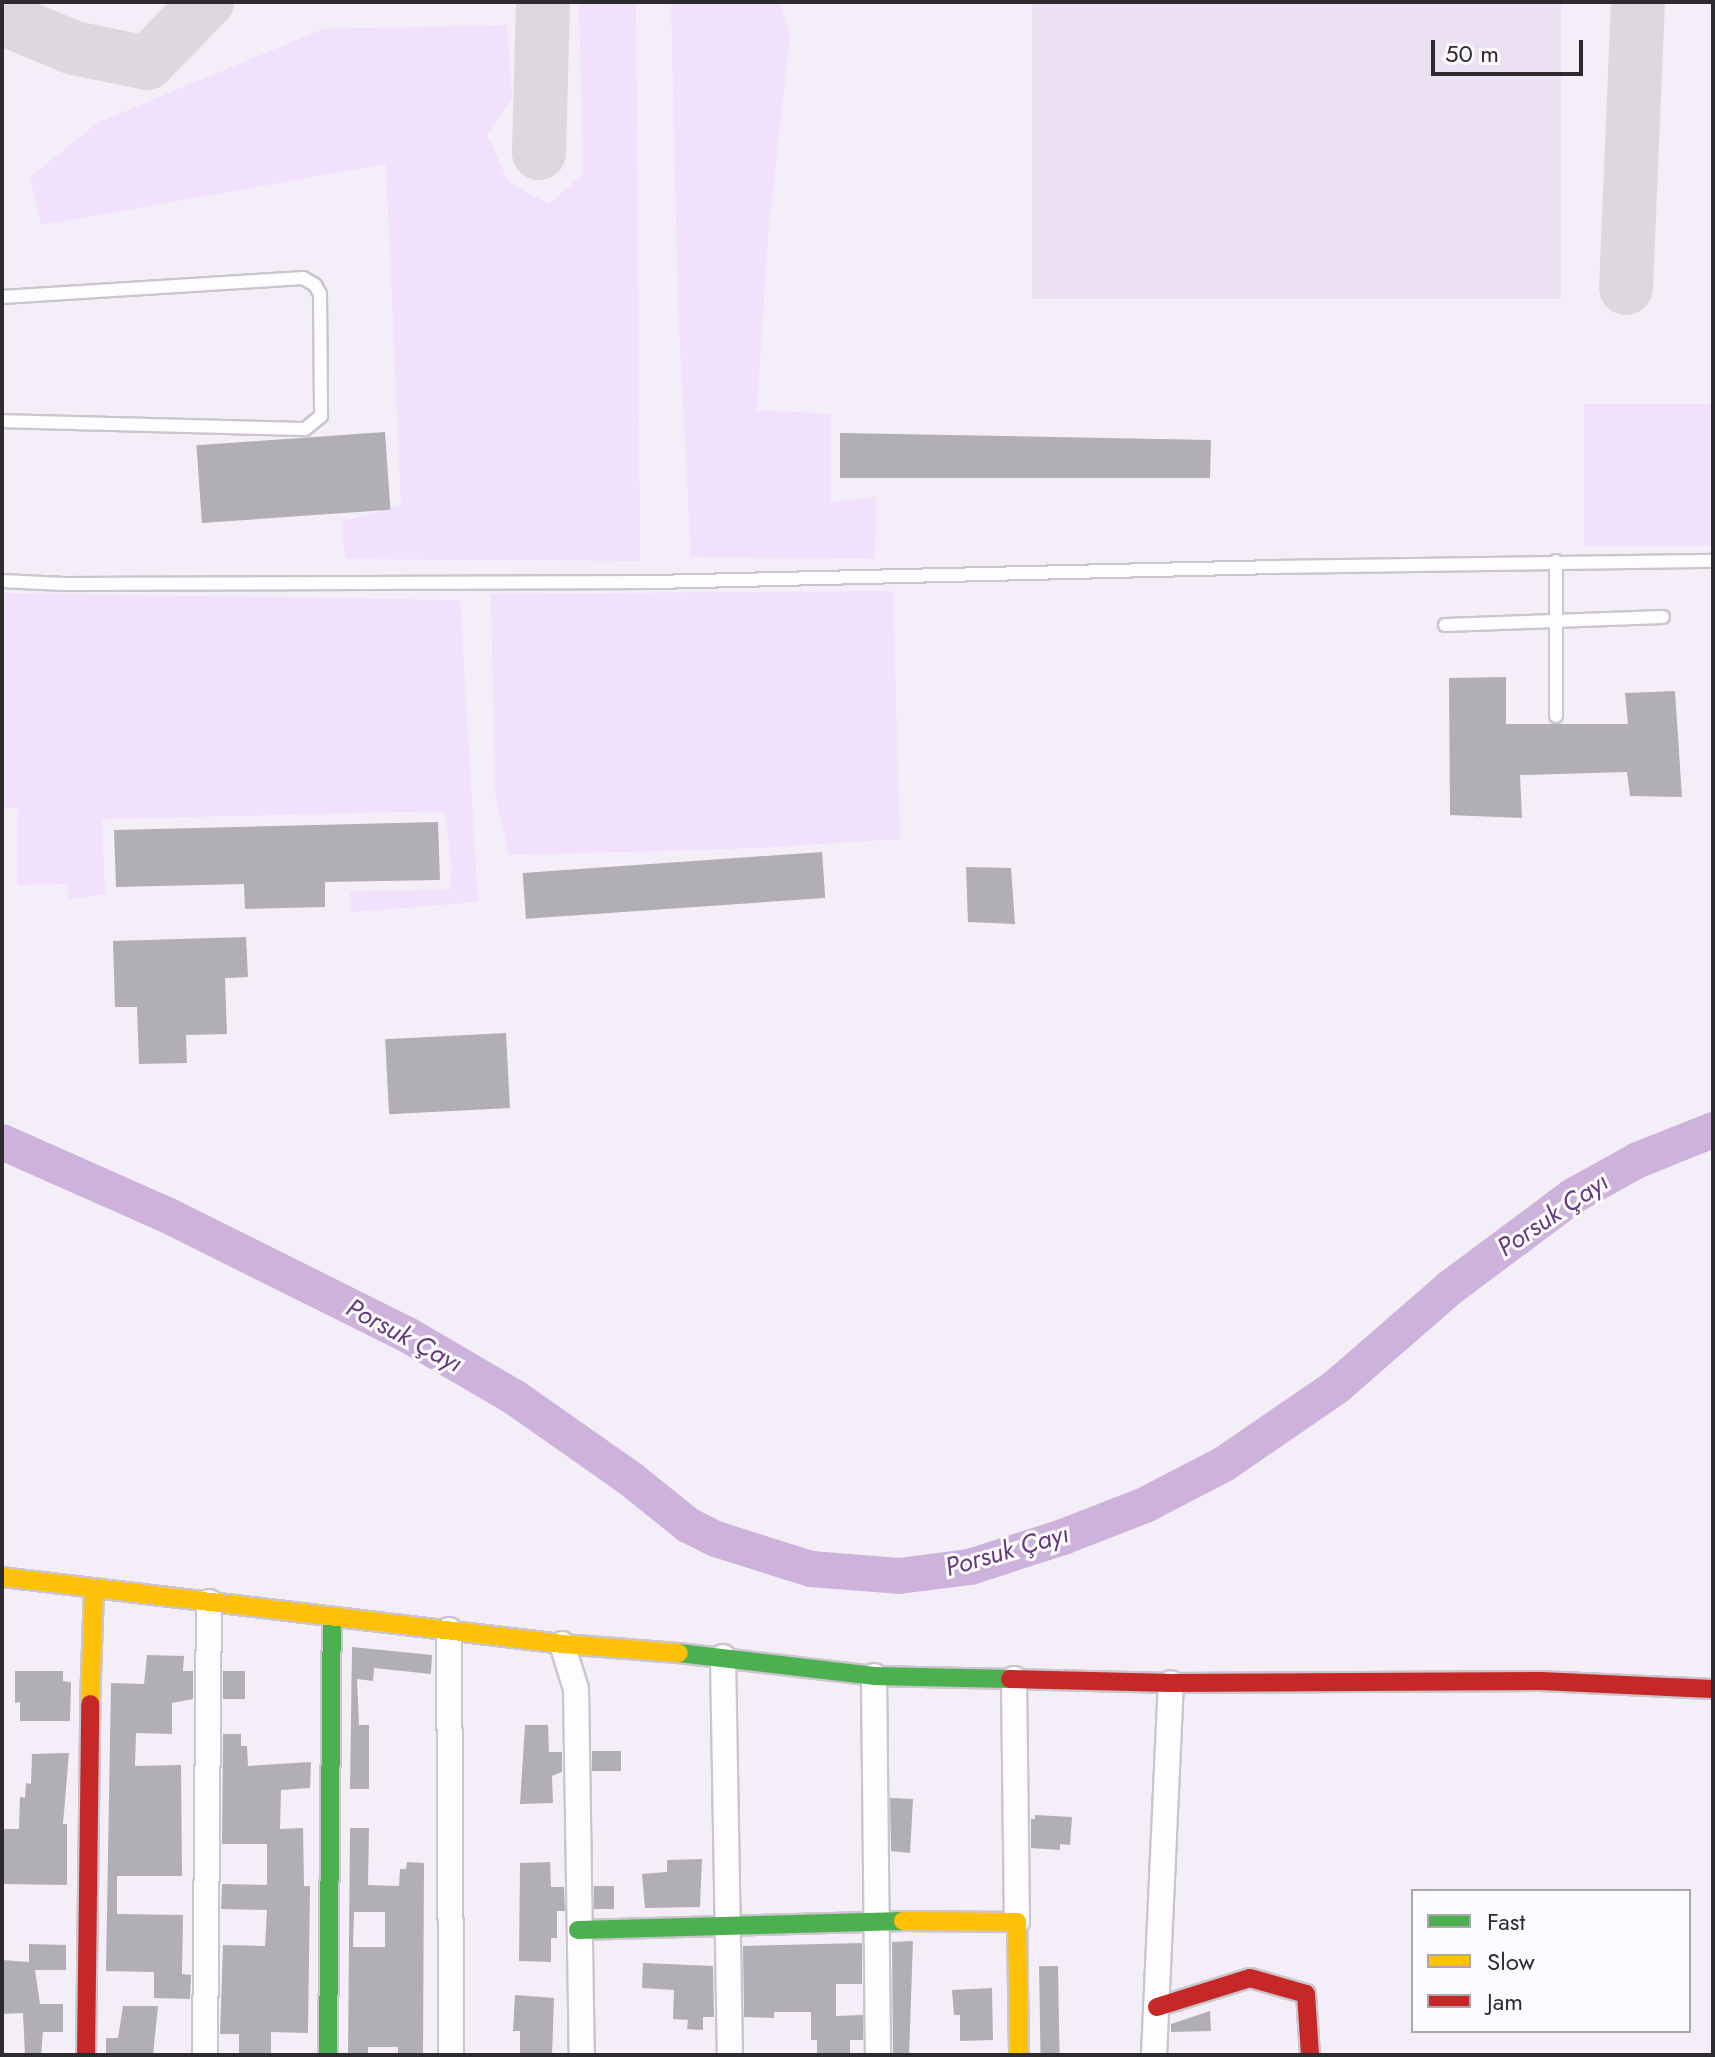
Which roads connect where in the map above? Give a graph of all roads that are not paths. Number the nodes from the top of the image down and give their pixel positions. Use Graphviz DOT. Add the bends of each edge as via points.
graph roads {
  1 [pos="2,297"];
  2 [pos="2,421"];
  3 [pos="1556,561"];
  4 [pos="1713,561"];
  5 [pos="2,581"];
  6 [pos="1663,617"];
  7 [pos="1556,621"];
  8 [pos="1445,625"];
  9 [pos="1556,716"];
  10 [pos="2,1577"];
  11 [pos="94,1590"];
  12 [pos="209,1602"];
  13 [pos="332,1617"];
  14 [pos="449,1630"];
  15 [pos="562,1644"];
  16 [pos="723,1657"];
  17 [pos="874,1676"];
  18 [pos="1014,1679"];
  19 [pos="1171,1683"];
  20 [pos="1713,1689"];
  21 [pos="876,1922"];
  22 [pos="1017,1922"];
  23 [pos="729,1926"];
  24 [pos="578,1930"];
  25 [pos="1157,2007"];
  26 [pos="86,2055"];
  27 [pos="205,2055"];
  28 [pos="328,2055"];
  29 [pos="451,2055"];
  30 [pos="582,2055"];
  31 [pos="730,2055"];
  32 [pos="878,2055"];
  33 [pos="1019,2055"];
  34 [pos="1154,2055"];
  35 [pos="1310,2055"];
  1 -- 2 [label="lane" via="303,278 320,294 321,416 305,429"];
  3 -- 4 [label="lane"];
  3 -- 5 [label="lane" via="654,582"];
  3 -- 7 [label="lane"];
  6 -- 7 [label="lane"];
  7 -- 8 [label="lane"];
  7 -- 9 [label="lane"];
  10 -- 11 [label="street"];
  11 -- 12 [label="street"];
  11 -- 26 [label="street"];
  12 -- 13 [label="street"];
  12 -- 27 [label="street"];
  13 -- 14 [label="street"];
  13 -- 28 [label="street"];
  14 -- 15 [label="street"];
  14 -- 29 [label="street"];
  15 -- 16 [label="street"];
  15 -- 24 [label="street" via="576,1689"];
  16 -- 17 [label="street"];
  16 -- 23 [label="street"];
  17 -- 18 [label="street"];
  17 -- 21 [label="street"];
  18 -- 19 [label="street"];
  18 -- 22 [label="street"];
  19 -- 20 [label="street" via="1541,1681"];
  19 -- 25 [label="street"];
  21 -- 22 [label="street"];
  21 -- 23 [label="street"];
  21 -- 32 [label="street"];
  22 -- 33 [label="street"];
  23 -- 24 [label="street"];
  23 -- 31 [label="street"];
  24 -- 30 [label="street"];
  25 -- 34 [label="street"];
  25 -- 35 [label="street" via="1250,1978 1306,1994"];
}
